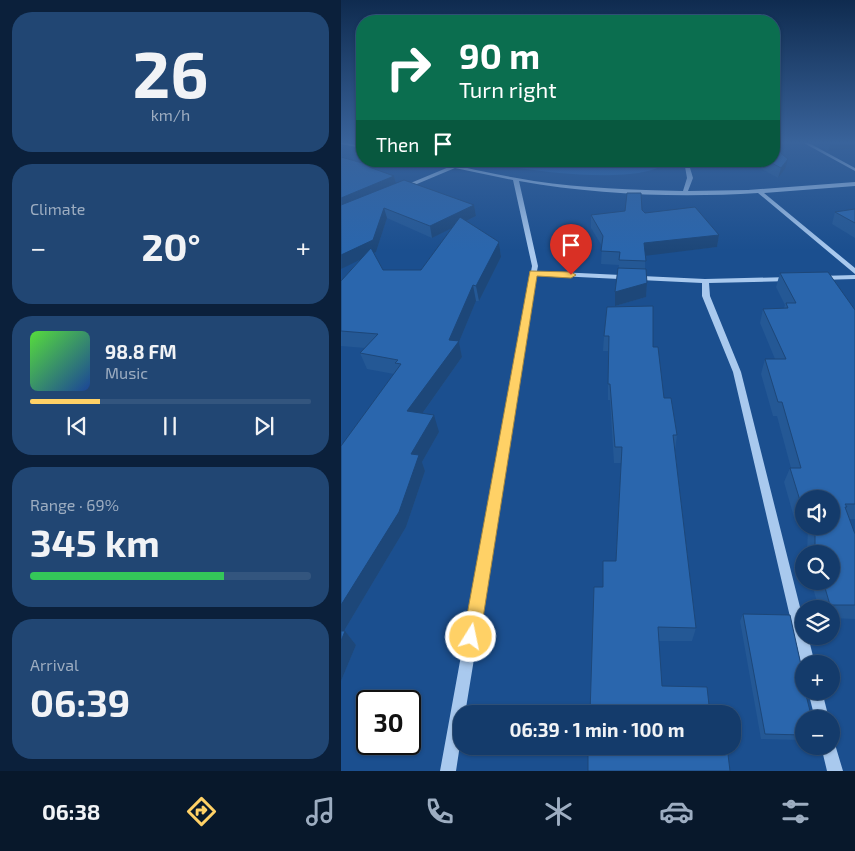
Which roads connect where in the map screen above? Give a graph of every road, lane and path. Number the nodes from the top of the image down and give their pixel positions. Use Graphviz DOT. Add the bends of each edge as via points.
graph roads {
  1 [pos="427,178"];
  2 [pos="506,178"];
  3 [pos="690,178"];
  4 [pos="515,180"];
  5 [pos="855,184"];
  6 [pos="393,192"];
  7 [pos="760,192"];
  8 [pos="685,194"];
  9 [pos="855,272"];
  10 [pos="533,273"];
  11 [pos="855,277"];
  12 [pos="795,278"];
  13 [pos="815,278"];
  14 [pos="705,281"];
  15 [pos="806,655"];
  16 [pos="831,755"];
  17 [pos="448,771"];
  18 [pos="835,771"];
  1 -- 6 [label="street"];
  2 -- 4 [label="street"];
  3 -- 8 [label="street"];
  4 -- 8 [label="street" via="589,189"];
  4 -- 10 [label="street" via="535,266"];
  5 -- 7 [label="street"];
  7 -- 8 [label="street"];
  7 -- 9 [label="street"];
  10 -- 14 [label="street"];
  10 -- 17 [label="street"];
  11 -- 13 [label="street"];
  12 -- 14 [label="street"];
  14 -- 15 [label="street" via="707,296 737,372"];
  16 -- 18 [label="street"];
}
